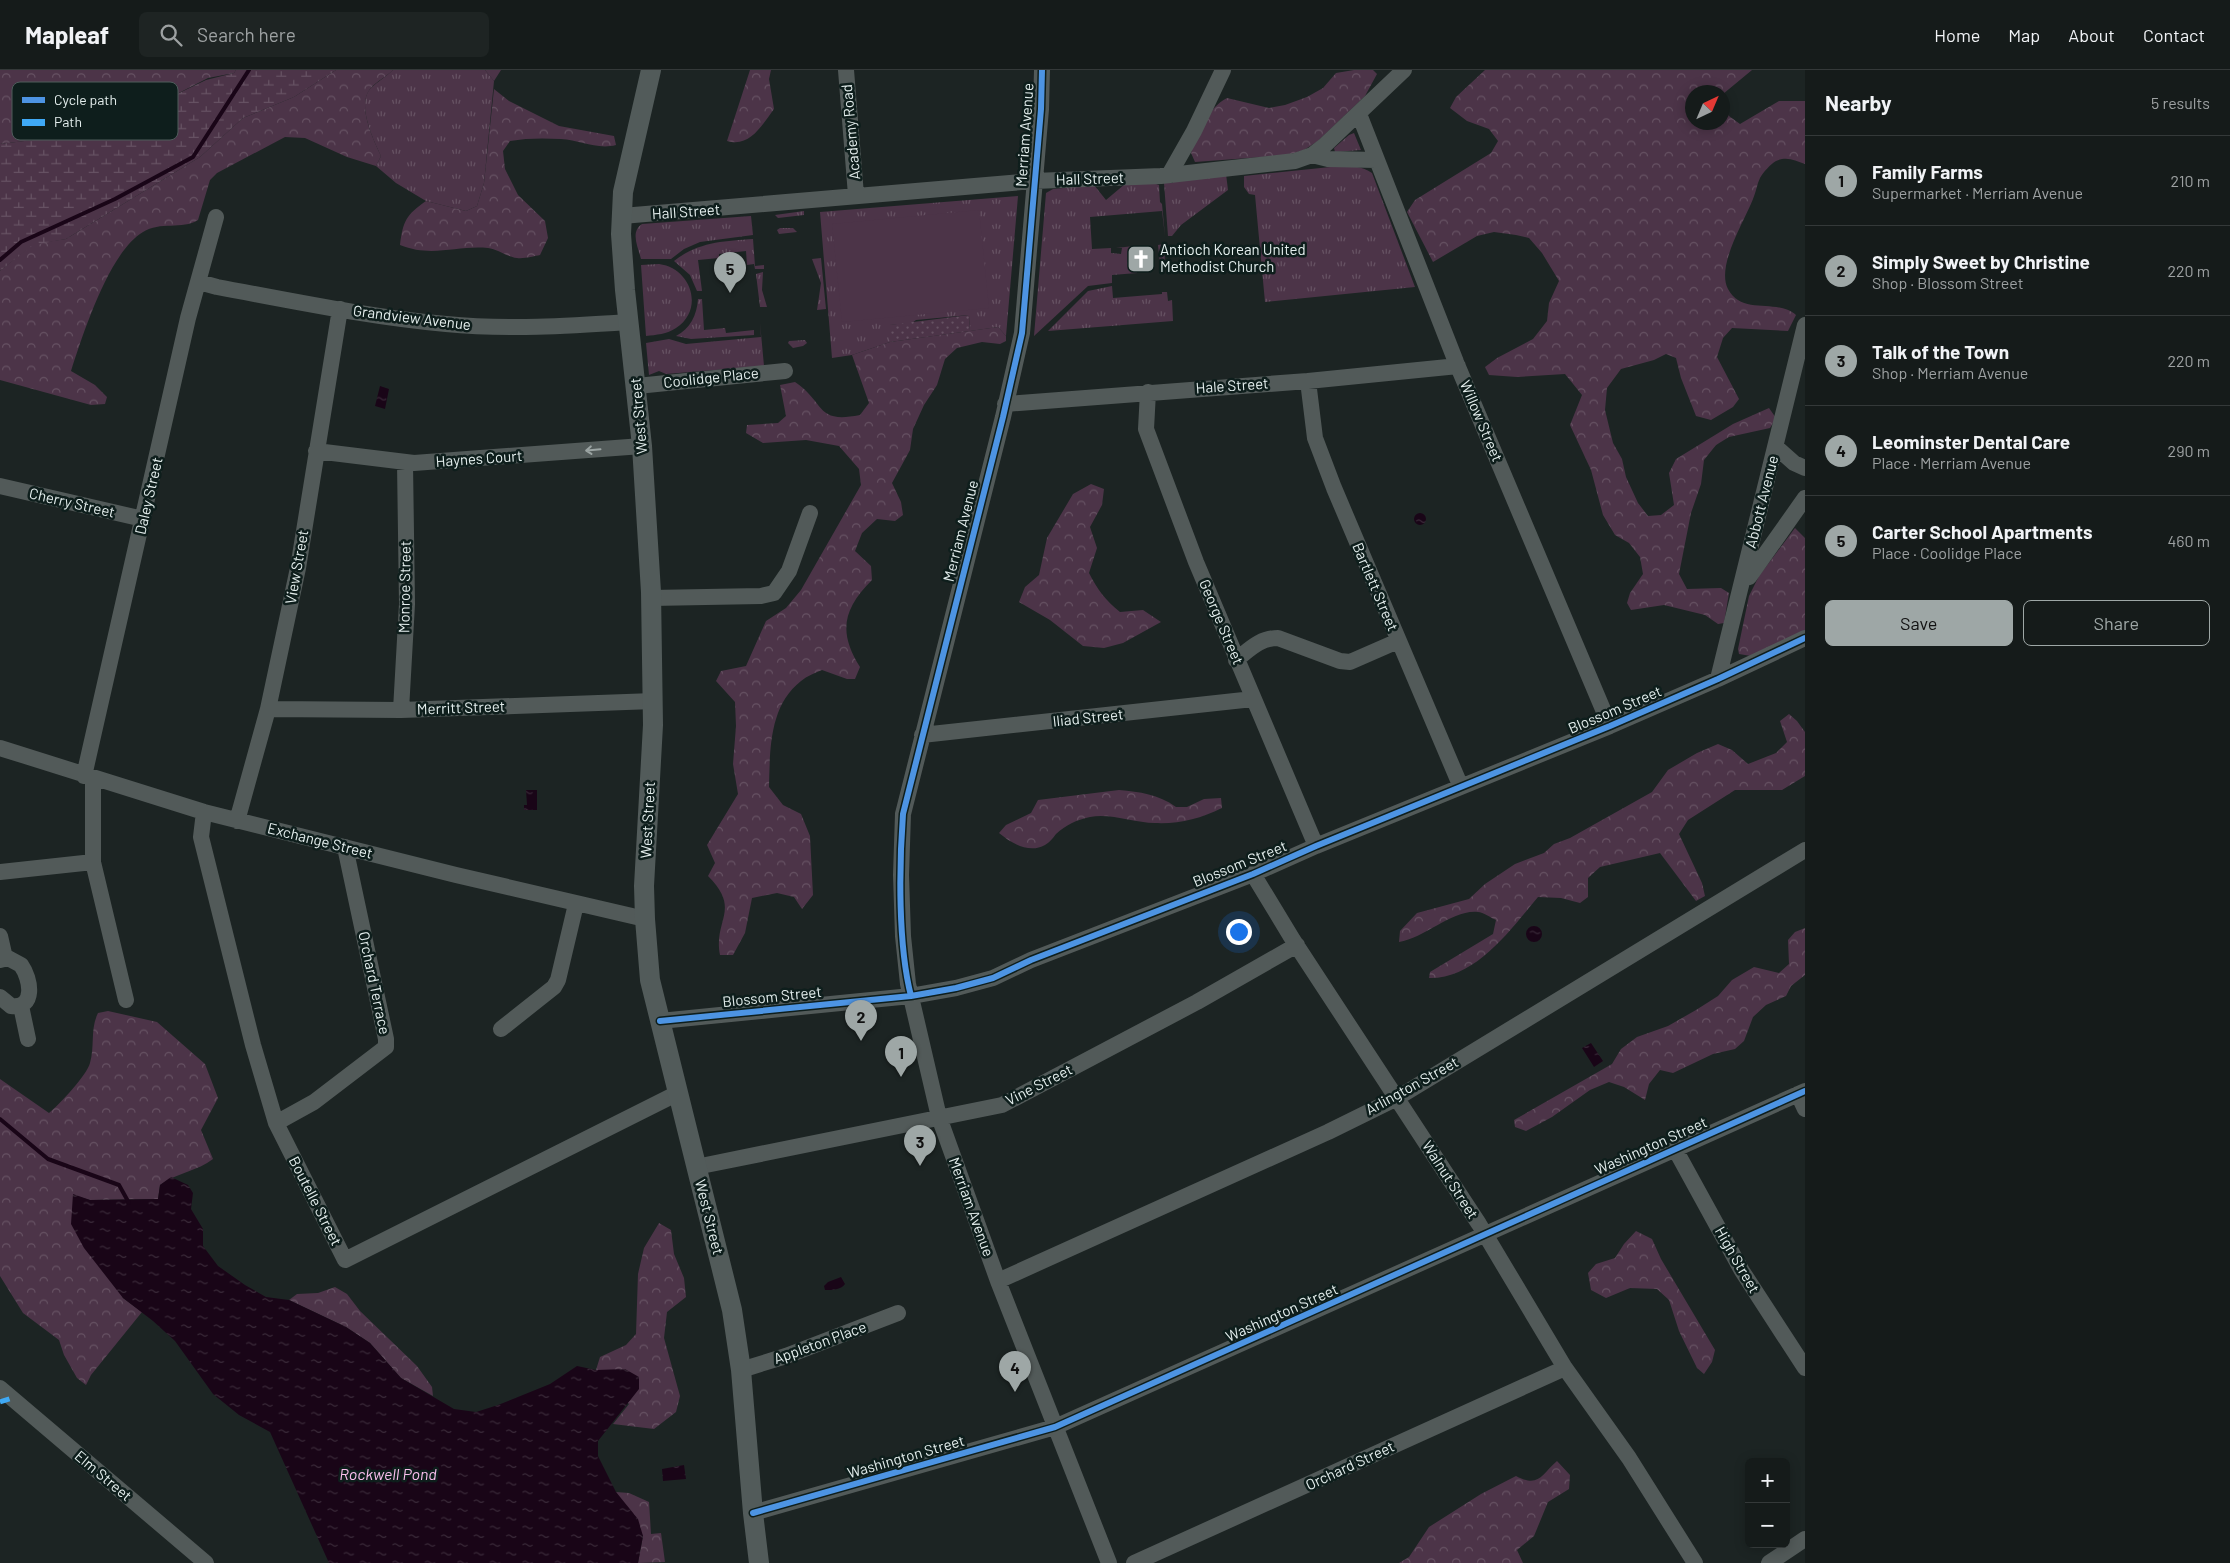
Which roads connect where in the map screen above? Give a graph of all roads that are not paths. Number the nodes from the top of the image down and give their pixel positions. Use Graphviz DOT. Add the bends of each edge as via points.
graph roads {
  1 [pos="651,70"];
  2 [pos="846,70"];
  3 [pos="1042,70"];
  4 [pos="1223,70"];
  5 [pos="1400,72"];
  6 [pos="1359,114"];
  7 [pos="1312,155"];
  8 [pos="1376,160"];
  9 [pos="1169,175"];
  10 [pos="1034,181"];
  11 [pos="856,195"];
  12 [pos="622,216"];
  13 [pos="216,217"];
  14 [pos="198,282"];
  15 [pos="340,309"];
  16 [pos="629,322"];
  17 [pos="1805,325"];
  18 [pos="1458,366"];
  19 [pos="785,371"];
  20 [pos="1308,380"];
  21 [pos="637,386"];
  22 [pos="1148,392"];
  23 [pos="1005,404"];
  24 [pos="642,446"];
  25 [pos="1776,447"];
  26 [pos="316,451"];
  27 [pos="404,464"];
  28 [pos="1805,468"];
  29 [pos="0,486"];
  30 [pos="1805,498"];
  31 [pos="810,513"];
  32 [pos="143,519"];
  33 [pos="1739,594"];
  34 [pos="651,598"];
  35 [pos="1805,638"];
  36 [pos="1398,641"];
  37 [pos="1236,660"];
  38 [pos="1718,679"];
  39 [pos="1253,699"];
  40 [pos="654,701"];
  41 [pos="268,709"];
  42 [pos="401,710"];
  43 [pos="1610,726"];
  44 [pos="922,735"];
  45 [pos="0,748"];
  46 [pos="88,777"];
  47 [pos="1461,787"];
  48 [pos="204,812"];
  49 [pos="237,821"];
  50 [pos="1316,846"];
  51 [pos="345,847"];
  52 [pos="1805,850"];
  53 [pos="94,862"];
  54 [pos="0,872"];
  55 [pos="1253,874"];
  56 [pos="576,904"];
  57 [pos="644,919"];
  58 [pos="0,936"];
  59 [pos="1297,945"];
  60 [pos="2,959"];
  61 [pos="911,996"];
  62 [pos="0,997"];
  63 [pos="126,1000"];
  64 [pos="21,1006"];
  65 [pos="660,1021"];
  66 [pos="501,1029"];
  67 [pos="28,1039"];
  68 [pos="678,1093"];
  69 [pos="1397,1098"];
  70 [pos="1803,1098"];
  71 [pos="939,1117"];
  72 [pos="276,1123"];
  73 [pos="1675,1149"];
  74 [pos="696,1166"];
  75 [pos="1485,1234"];
  76 [pos="998,1281"];
  77 [pos="898,1314"];
  78 [pos="1566,1368"];
  79 [pos="1805,1368"];
  80 [pos="741,1370"];
  81 [pos="0,1388"];
  82 [pos="1055,1427"];
  83 [pos="753,1513"];
  84 [pos="1805,1539"];
  85 [pos="206,1563"];
  86 [pos="759,1563"];
  87 [pos="1109,1563"];
  88 [pos="1134,1563"];
  89 [pos="1694,1563"];
  90 [pos="1769,1563"];
  1 -- 12 [label="main road, West Street" via="623,192"];
  2 -- 11 [label="street, Academy Road"];
  3 -- 10 [label="street, Merriam Avenue"];
  4 -- 9 [label="street"];
  5 -- 6 [label="street, Hall Street"];
  6 -- 7 [label="street, Hall Street"];
  6 -- 8 [label="street, Willow Street"];
  7 -- 8 [label="street" via="1328,159"];
  7 -- 9 [label="street, Hall Street" via="1295,161"];
  8 -- 18 [label="street, Willow Street"];
  9 -- 10 [label="street, Hall Street"];
  10 -- 11 [label="street, Hall Street"];
  10 -- 23 [label="street, Merriam Avenue" via="1022,333"];
  11 -- 12 [label="street, Hall Street"];
  12 -- 16 [label="main road, West Street" via="621,255"];
  13 -- 14 [label="street, Daley Street"];
  14 -- 15 [label="street, Grandview Avenue"];
  14 -- 32 [label="street, Daley Street"];
  15 -- 16 [label="street, Grandview Avenue" via="458,325 547,327"];
  15 -- 26 [label="street, View Street"];
  16 -- 21 [label="main road, West Street"];
  17 -- 25 [label="street, Abbott Avenue"];
  18 -- 20 [label="street, Hale Street"];
  18 -- 43 [label="street, Willow Street"];
  19 -- 21 [label="street, Coolidge Place"];
  20 -- 22 [label="street, Hale Street"];
  20 -- 36 [label="street, Bartlett Street" via="1315,438"];
  21 -- 24 [label="main road, West Street"];
  22 -- 23 [label="street, Hale Street"];
  22 -- 37 [label="street, George Street" via="1146,428"];
  23 -- 44 [label="street, Merriam Avenue"];
  24 -- 27 [label="street, Haynes Court, one-way"];
  24 -- 34 [label="main road, West Street"];
  25 -- 28 [label="street"];
  25 -- 33 [label="street, Abbott Avenue"];
  26 -- 27 [label="street, Haynes Court"];
  26 -- 41 [label="street, View Street" via="298,568"];
  27 -- 42 [label="street, Monroe Street" via="406,604"];
  29 -- 32 [label="street, Cherry Street"];
  30 -- 33 [label="street" via="1760,559"];
  31 -- 34 [label="street" via="789,571 774,593"];
  32 -- 46 [label="street, Daley Street"];
  33 -- 38 [label="street, Abbott Avenue"];
  34 -- 40 [label="main road, West Street"];
  35 -- 38 [label="street, Blossom Street"];
  36 -- 37 [label="street" via="1350,662 1340,662 1278,638 1268,638 1259,641"];
  36 -- 47 [label="street, Bartlett Street"];
  37 -- 39 [label="street, George Street"];
  38 -- 43 [label="street, Blossom Street"];
  39 -- 44 [label="street, Iliad Street"];
  39 -- 50 [label="street, George Street"];
  40 -- 42 [label="street, Merritt Street"];
  40 -- 57 [label="main road, West Street"];
  41 -- 42 [label="street, Merritt Street"];
  41 -- 49 [label="street, View Street"];
  43 -- 47 [label="street, Blossom Street"];
  44 -- 61 [label="street, Merriam Avenue" via="903,814 901,842 903,936"];
  45 -- 46 [label="street, Exchange Street"];
  46 -- 48 [label="street, Exchange Street"];
  46 -- 53 [label="street, Daley Street"];
  47 -- 50 [label="street, Blossom Street"];
  48 -- 49 [label="street, Exchange Street"];
  48 -- 72 [label="street, Boutelle Street" via="201,837"];
  49 -- 51 [label="street, Exchange Street"];
  50 -- 55 [label="street, Blossom Street"];
  51 -- 56 [label="street, Exchange Street"];
  51 -- 72 [label="street, Orchard Terrace" via="386,1048 314,1102"];
  52 -- 69 [label="street, Arlington Street"];
  53 -- 54 [label="street"];
  53 -- 63 [label="street, Daley Street"];
  55 -- 59 [label="street, Walnut Street"];
  55 -- 61 [label="street, Blossom Street" via="993,978"];
  56 -- 57 [label="street, Exchange Street"];
  56 -- 66 [label="street" via="554,987"];
  57 -- 65 [label="main road, West Street" via="650,980"];
  58 -- 60 [label="street"];
  59 -- 69 [label="street, Walnut Street"];
  59 -- 71 [label="street, Vine Street" via="1002,1105"];
  60 -- 64 [label="street" via="13,959 24,969 30,997"];
  61 -- 65 [label="street, Blossom Street"];
  61 -- 71 [label="street, Merriam Avenue"];
  62 -- 64 [label="street" via="11,1006"];
  64 -- 67 [label="street"];
  65 -- 68 [label="main road, West Street"];
  68 -- 72 [label="street, Boutelle Street" via="345,1260"];
  68 -- 74 [label="main road, West Street"];
  69 -- 75 [label="street, Walnut Street"];
  69 -- 76 [label="street, Arlington Street"];
  70 -- 73 [label="street, Washington Street"];
  71 -- 74 [label="street, Vine Street"];
  71 -- 76 [label="street, Merriam Avenue"];
  73 -- 75 [label="street, Washington Street"];
  73 -- 79 [label="street, High Street" via="1742,1272"];
  74 -- 80 [label="main road, West Street" via="727,1289"];
  75 -- 78 [label="street, Walnut Street"];
  75 -- 82 [label="street, Washington Street"];
  76 -- 82 [label="street, Merriam Avenue"];
  77 -- 80 [label="street, Appleton Place"];
  78 -- 88 [label="street, Orchard Street"];
  78 -- 89 [label="street, Walnut Street" via="1629,1458"];
  80 -- 83 [label="main road, West Street"];
  81 -- 85 [label="street, Elm Street"];
  82 -- 83 [label="street, Washington Street"];
  82 -- 87 [label="street, Merriam Avenue"];
  83 -- 86 [label="main road, West Street"];
  84 -- 90 [label="street"];
}
